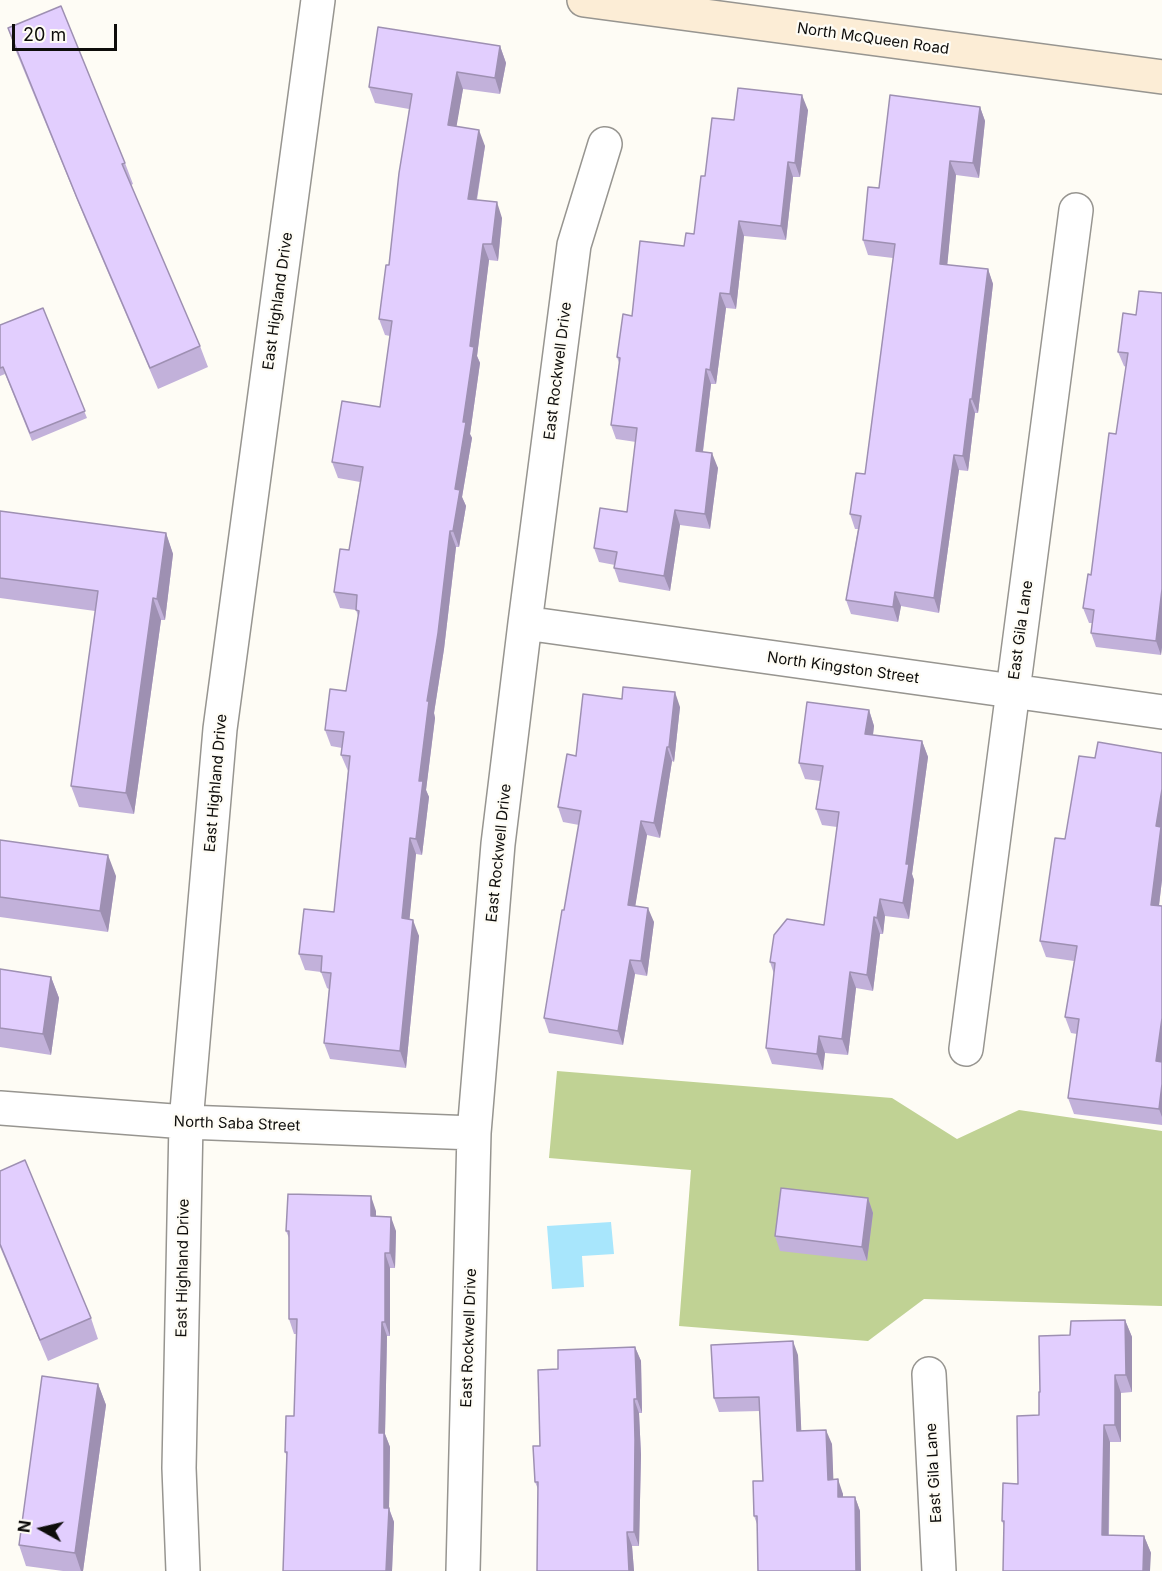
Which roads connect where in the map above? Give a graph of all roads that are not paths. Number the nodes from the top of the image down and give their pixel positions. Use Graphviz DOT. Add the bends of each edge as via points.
graph roads {
  1 [pos="318,0"];
  2 [pos="584,0"];
  3 [pos="1162,77"];
  4 [pos="605,144"];
  5 [pos="1076,210"];
  6 [pos="525,623"];
  7 [pos="1013,692"];
  8 [pos="1162,712"];
  9 [pos="966,1049"];
  10 [pos="0,1108"];
  11 [pos="186,1122"];
  12 [pos="474,1133"];
  13 [pos="929,1374"];
  14 [pos="183,1571"];
  15 [pos="463,1571"];
  16 [pos="939,1571"];
  1 -- 11 [label="street, East Highland Drive" via="220,729"];
  2 -- 3 [label="main road, North McQueen Road"];
  4 -- 6 [label="street, East Rockwell Drive" via="574,245"];
  5 -- 7 [label="street, East Gila Lane"];
  6 -- 7 [label="street, North Kingston Street"];
  6 -- 12 [label="street, East Rockwell Drive" via="498,844"];
  7 -- 8 [label="street, North Kingston Street"];
  7 -- 9 [label="street, East Gila Lane"];
  10 -- 11 [label="street, North Saba Street"];
  11 -- 12 [label="street, North Saba Street"];
  11 -- 14 [label="street, East Highland Drive" via="179,1467"];
  12 -- 15 [label="street, East Rockwell Drive"];
  13 -- 16 [label="street, East Gila Lane"];
}
